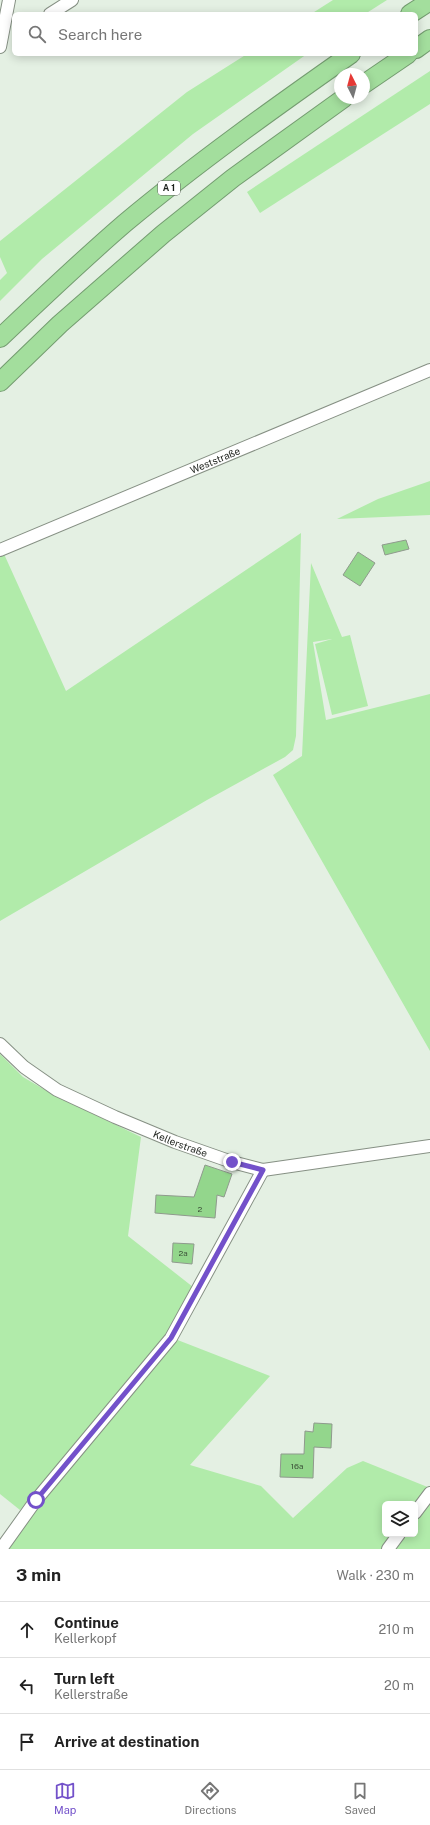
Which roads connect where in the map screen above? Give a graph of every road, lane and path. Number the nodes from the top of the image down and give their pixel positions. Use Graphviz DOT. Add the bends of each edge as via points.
graph roads {
  1 [pos="9,0"];
  2 [pos="72,0"];
  3 [pos="430,1"];
  4 [pos="53,12"];
  5 [pos="413,12"];
  6 [pos="6,39"];
  7 [pos="430,39"];
  8 [pos="418,48"];
  9 [pos="348,56"];
  10 [pos="405,56"];
  11 [pos="370,80"];
  12 [pos="336,104"];
  13 [pos="0,338"];
  14 [pos="430,370"];
  15 [pos="0,382"];
  16 [pos="0,550"];
  17 [pos="0,1044"];
  18 [pos="430,1146"];
  19 [pos="263,1170"];
  20 [pos="430,1493"];
  21 [pos="418,1509"];
  22 [pos="397,1537"];
  23 [pos="1,1549"];
  24 [pos="388,1549"];
  1 -- 6 [label="street"];
  2 -- 4 [label="street"];
  3 -- 5 [label="highway"];
  7 -- 8 [label="highway"];
  9 -- 13 [label="highway, A 1" via="207,157 125,223 49,290"];
  10 -- 11 [label="highway"];
  12 -- 15 [label="highway" via="233,178 163,234 60,324"];
  14 -- 16 [label="street, Weststraße"];
  17 -- 19 [label="street, Kellerstraße" via="24,1066 57,1090 175,1142"];
  18 -- 19 [label="street, Kellerstraße"];
  19 -- 23 [label="street" via="171,1338 36,1500"];
  20 -- 21 [label="street"];
  22 -- 24 [label="street"];
}
